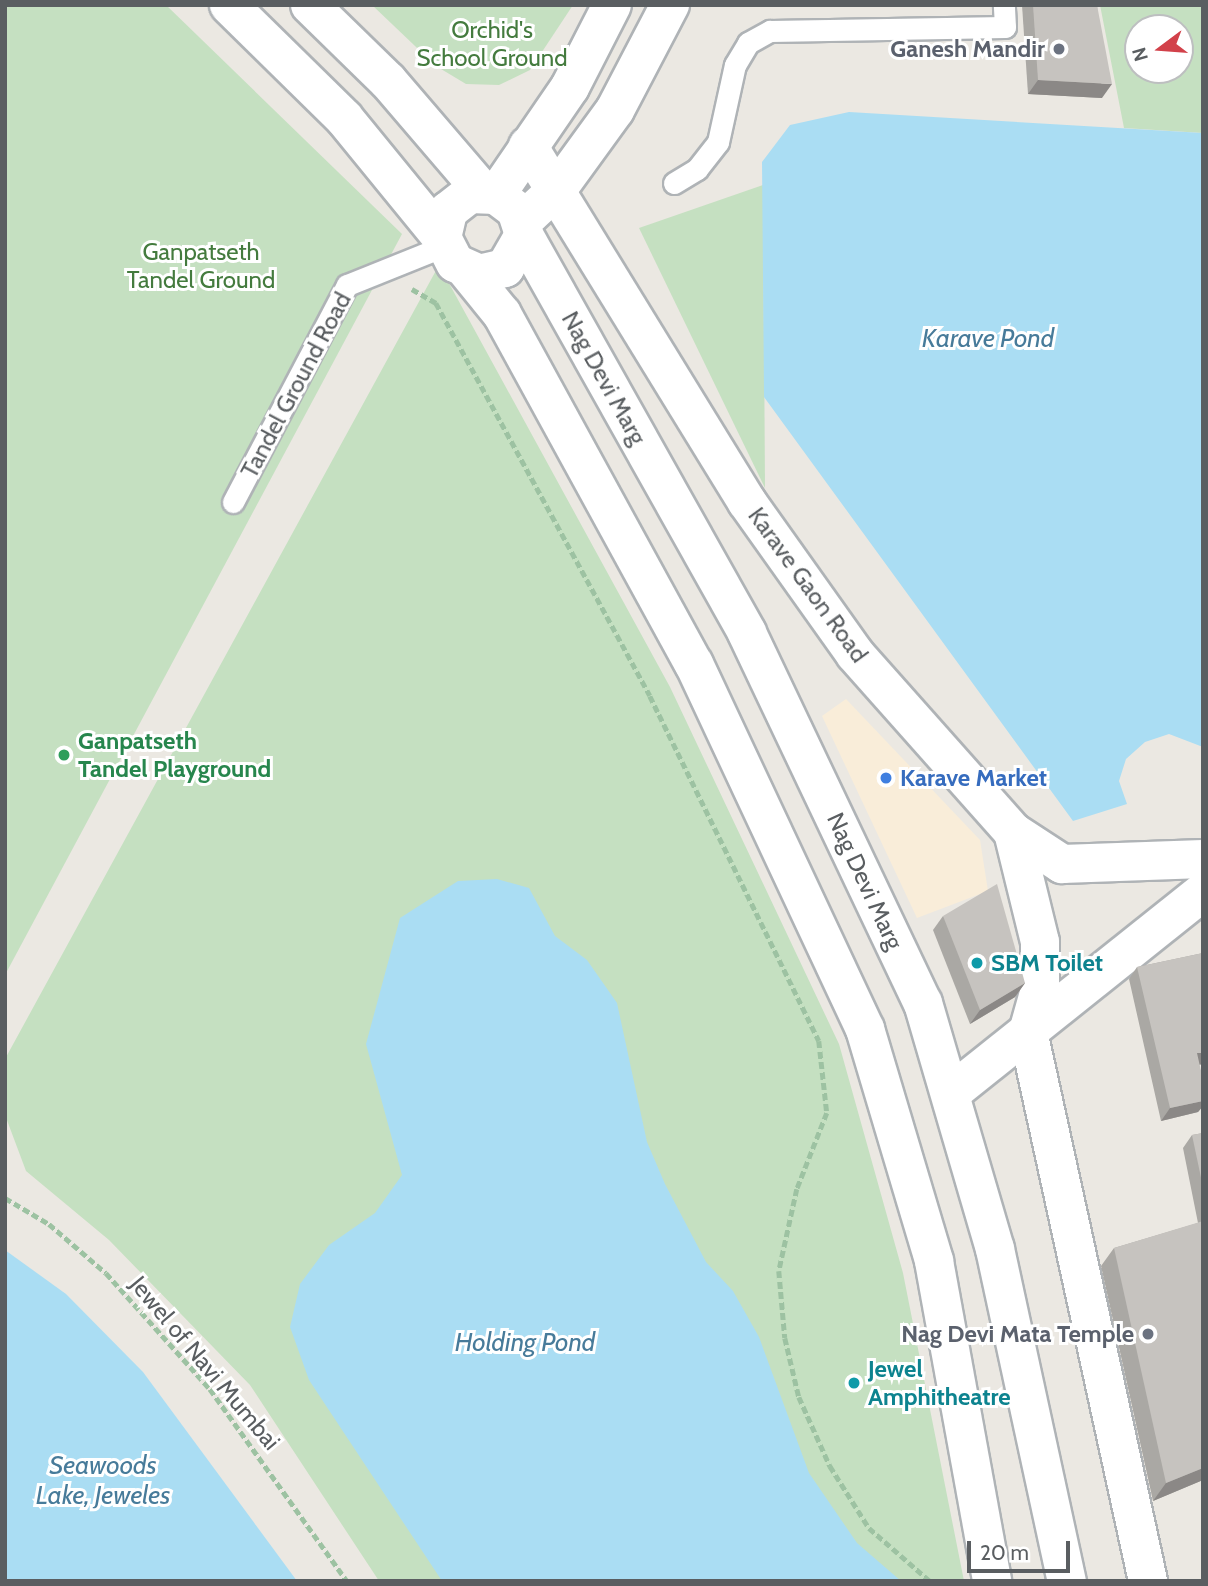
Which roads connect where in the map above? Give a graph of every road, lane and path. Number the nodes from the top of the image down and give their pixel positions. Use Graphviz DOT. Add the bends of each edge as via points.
graph roads {
  1 [pos="229,5"];
  2 [pos="310,5"];
  3 [pos="612,5"];
  4 [pos="670,5"];
  5 [pos="1004,5"];
  6 [pos="528,146"];
  7 [pos="674,183"];
  8 [pos="559,187"];
  9 [pos="489,193"];
  10 [pos="523,228"];
  11 [pos="451,252"];
  12 [pos="402,284"];
  13 [pos="233,502"];
  14 [pos="1013,832"];
  15 [pos="1203,859"];
  16 [pos="1203,892"];
  17 [pos="1028,1032"];
  18 [pos="951,1093"];
  19 [pos="5,1198"];
  20 [pos="347,1581"];
  21 [pos="930,1581"];
  22 [pos="992,1581"];
  23 [pos="1067,1581"];
  24 [pos="1148,1581"];
  1 -- 11 [label="main road" via="344,118"];
  2 -- 9 [label="main road" via="388,81"];
  3 -- 6 [label="main road" via="570,87"];
  4 -- 8 [label="main road" via="615,110"];
  5 -- 7 [label="lane" via="1005,27 770,31 748,43 735,65 718,142 697,169"];
  6 -- 8 [label="main road, Karave Gaon Road"];
  6 -- 9 [label="main road"];
  8 -- 10 [label="main road"];
  8 -- 14 [label="main road, Karave Gaon Road" via="747,502 855,654"];
  9 -- 10 [label="main road, Nag Devi Marg"];
  9 -- 11 [label="main road" via="448,211"];
  10 -- 11 [label="main road" via="505,268"];
  10 -- 18 [label="main road, Nag Devi Marg" via="747,633 923,1003"];
  11 -- 13 [label="lane, Tandel Ground Road" via="347,285"];
  11 -- 22 [label="main road" via="502,314 694,664 865,1029 933,1261"];
  12 -- 21 [label="path" via="436,303 449,326 650,696 819,1041 827,1113 797,1189 779,1271 785,1338 799,1397 830,1466 869,1528"];
  14 -- 15 [label="main road, Karave Gaon Road" via="1062,864"];
  14 -- 17 [label="main road" via="1040,942 1040,989"];
  16 -- 17 [label="main road"];
  17 -- 18 [label="main road"];
  17 -- 24 [label="main road"];
  18 -- 23 [label="main road, Nag Devi Marg" via="995,1249"];
  19 -- 20 [label="path, Jewel of Navi Mumbai" via="49,1224 106,1273 201,1379 303,1511"];
}
